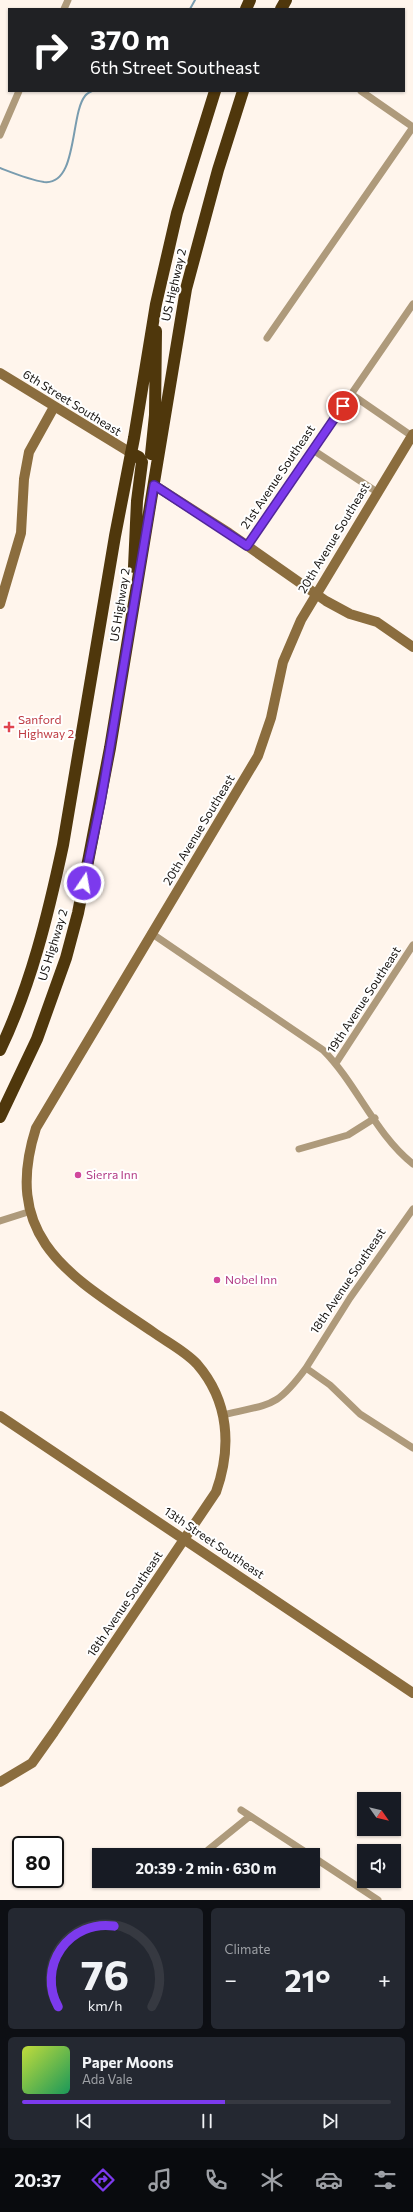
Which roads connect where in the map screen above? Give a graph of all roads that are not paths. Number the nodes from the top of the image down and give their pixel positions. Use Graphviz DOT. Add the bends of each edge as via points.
graph roads {
  1 [pos="19,92"];
  2 [pos="215,92"];
  3 [pos="243,92"];
  4 [pos="362,92"];
  5 [pos="413,127"];
  6 [pos="0,135"];
  7 [pos="156,304"];
  8 [pos="413,304"];
  9 [pos="267,338"];
  10 [pos="0,373"];
  11 [pos="351,394"];
  12 [pos="54,407"];
  13 [pos="412,435"];
  14 [pos="313,450"];
  15 [pos="130,454"];
  16 [pos="154,485"];
  17 [pos="377,492"];
  18 [pos="247,546"];
  19 [pos="315,594"];
  20 [pos="0,604"];
  21 [pos="131,626"];
  22 [pos="413,647"];
  23 [pos="151,933"];
  24 [pos="413,945"];
  25 [pos="0,1050"];
  26 [pos="336,1063"];
  27 [pos="0,1117"];
  28 [pos="375,1118"];
  29 [pos="299,1149"];
  30 [pos="413,1164"];
  31 [pos="413,1209"];
  32 [pos="25,1213"];
  33 [pos="0,1221"];
  34 [pos="306,1368"];
  35 [pos="223,1415"];
  36 [pos="0,1416"];
  37 [pos="413,1448"];
  38 [pos="184,1540"];
  39 [pos="413,1693"];
  40 [pos="0,1782"];
  41 [pos="241,1810"];
  42 [pos="250,1816"];
  43 [pos="210,1848"];
  44 [pos="299,1848"];
  45 [pos="320,1862"];
  46 [pos="378,1900"];
  1 -- 6 [label="street"];
  2 -- 7 [label="highway, US Highway 2" via="177,213"];
  3 -- 16 [label="highway, US Highway 2" via="218,170 186,289"];
  4 -- 5 [label="street"];
  5 -- 9 [label="street"];
  7 -- 15 [label="highway, US Highway 2"];
  7 -- 16 [label="highway" via="155,415 148,474 149,481"];
  8 -- 11 [label="street, 21st Avenue Southeast"];
  10 -- 12 [label="street, 6th Street Southeast"];
  11 -- 13 [label="street"];
  11 -- 14 [label="street, 21st Avenue Southeast"];
  12 -- 15 [label="street, 6th Street Southeast"];
  12 -- 20 [label="street" via="29,452 24,479 21,533"];
  13 -- 17 [label="street, 20th Avenue Southeast"];
  14 -- 17 [label="street"];
  14 -- 18 [label="street, 21st Avenue Southeast"];
  15 -- 21 [label="highway" via="139,457 142,462 135,523"];
  15 -- 25 [label="highway, US Highway 2" via="64,837 52,893 27,984"];
  16 -- 18 [label="street"];
  16 -- 21 [label="highway, US Highway 2"];
  17 -- 19 [label="street, 20th Avenue Southeast"];
  18 -- 19 [label="street"];
  19 -- 22 [label="street" via="350,614 377,622"];
  19 -- 23 [label="street, 20th Avenue Southeast" via="283,662 271,718 258,756"];
  21 -- 27 [label="highway, US Highway 2" via="101,801 66,958 37,1039"];
  23 -- 26 [label="street" via="308,1039"];
  23 -- 32 [label="street, 20th Avenue Southeast" via="36,1128 23,1162 21,1179"];
  24 -- 26 [label="street, 19th Avenue Southeast"];
  26 -- 28 [label="street, 19th Avenue Southeast"];
  28 -- 29 [label="street" via="348,1135"];
  28 -- 30 [label="street, 19th Avenue Southeast" via="392,1142"];
  31 -- 34 [label="street, 18th Avenue Southeast" via="350,1298"];
  32 -- 33 [label="street"];
  32 -- 35 [label="street, 18th Avenue Southeast" via="43,1250 64,1271 196,1363 214,1389"];
  34 -- 35 [label="street, 18th Avenue Southeast" via="291,1388 276,1401 259,1408"];
  34 -- 37 [label="street" via="330,1385 360,1414"];
  35 -- 38 [label="street, 18th Avenue Southeast" via="226,1436 223,1471 216,1492"];
  36 -- 38 [label="street, 13th Street Southeast"];
  38 -- 39 [label="street, 13th Street Southeast"];
  38 -- 40 [label="street, 18th Avenue Southeast" via="32,1763"];
  41 -- 42 [label="street"];
  42 -- 43 [label="street"];
  42 -- 44 [label="street"];
  45 -- 46 [label="street"];
}
